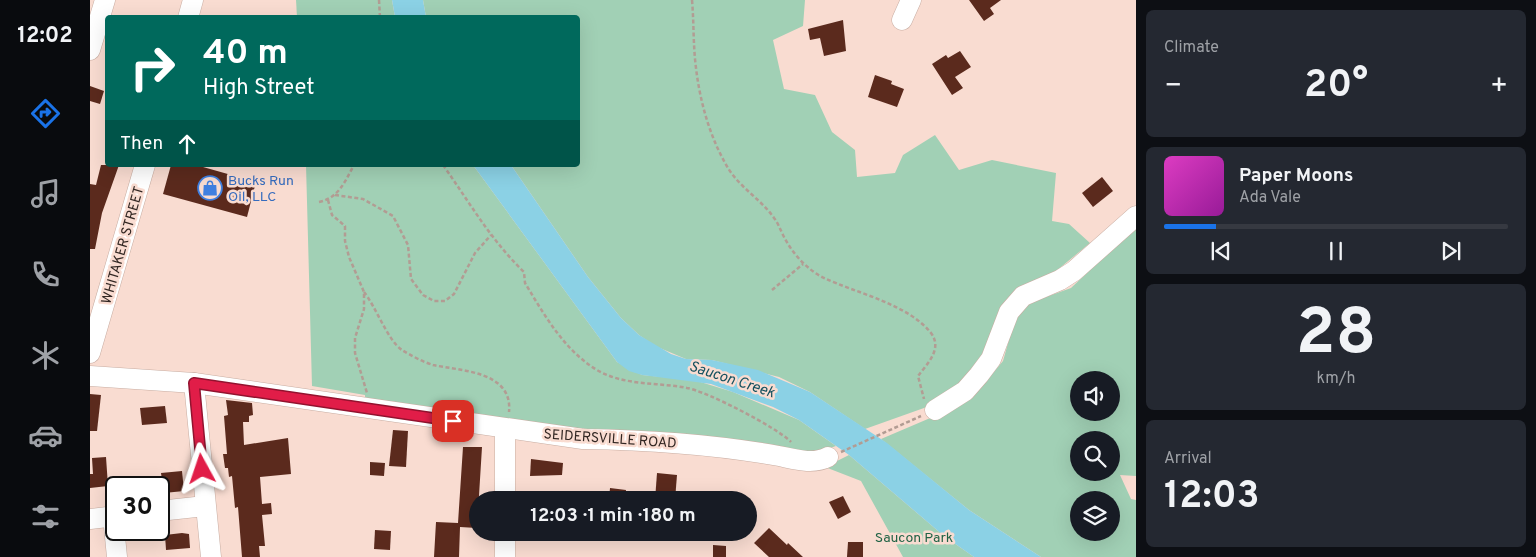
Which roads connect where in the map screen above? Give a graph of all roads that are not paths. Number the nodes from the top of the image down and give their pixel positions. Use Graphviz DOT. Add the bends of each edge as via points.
graph roads {
  1 [pos="104,0"];
  2 [pos="193,0"];
  3 [pos="911,0"];
  4 [pos="189,15"];
  5 [pos="902,20"];
  6 [pos="90,50"];
  7 [pos="144,167"];
  8 [pos="1136,216"];
  9 [pos="90,353"];
  10 [pos="90,376"];
  11 [pos="194,383"];
  12 [pos="935,410"];
  13 [pos="507,422"];
  14 [pos="828,457"];
  15 [pos="505,491"];
  16 [pos="205,506"];
  17 [pos="170,510"];
  18 [pos="105,517"];
  19 [pos="90,519"];
  20 [pos="116,541"];
  21 [pos="505,541"];
  22 [pos="117,557"];
  23 [pos="211,557"];
  24 [pos="505,557"];
  1 -- 6 [label="street"];
  2 -- 4 [label="street"];
  3 -- 5 [label="street"];
  7 -- 9 [label="street, WHITAKER STREET"];
  8 -- 12 [label="street" via="1067,276 1023,296 1010,312 991,358 979,375"];
  10 -- 11 [label="street, SEIDERSVILLE ROAD"];
  11 -- 13 [label="street, SEIDERSVILLE ROAD"];
  11 -- 16 [label="street"];
  13 -- 14 [label="street, SEIDERSVILLE ROAD" via="583,439 711,445 798,460"];
  13 -- 15 [label="street"];
  16 -- 17 [label="street"];
  16 -- 23 [label="street"];
  18 -- 19 [label="street"];
  20 -- 22 [label="street"];
  21 -- 24 [label="street"];
}
